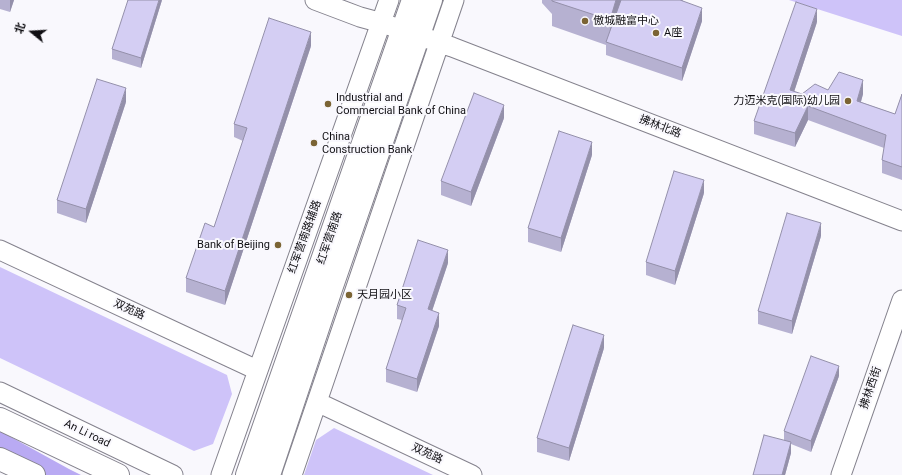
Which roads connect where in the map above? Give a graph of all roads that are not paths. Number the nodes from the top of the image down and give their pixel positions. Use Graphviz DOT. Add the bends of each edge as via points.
graph roads {
  1 [pos="315,0"];
  2 [pos="390,0"];
  3 [pos="413,0"];
  4 [pos="431,0"];
  5 [pos="454,0"];
  6 [pos="382,23"];
  7 [pos="410,33"];
  8 [pos="440,43"];
  9 [pos="902,221"];
  10 [pos="0,250"];
  11 [pos="902,300"];
  12 [pos="258,370"];
  13 [pos="0,392"];
  14 [pos="317,402"];
  15 [pos="0,420"];
  16 [pos="0,459"];
  17 [pos="34,475"];
  18 [pos="118,475"];
  19 [pos="173,475"];
  20 [pos="221,475"];
  21 [pos="247,475"];
  22 [pos="269,475"];
  23 [pos="292,475"];
  24 [pos="472,475"];
  25 [pos="841,475"];
  1 -- 6 [label="street, 拂林北路"];
  2 -- 6 [label="street, 红军营南路辅路"];
  3 -- 7 [label="main road, 红军营南路"];
  4 -- 7 [label="main road, 红军营南路"];
  5 -- 8 [label="street"];
  6 -- 7 [label="street, 拂林北路"];
  6 -- 12 [label="street, 红军营南路辅路"];
  7 -- 8 [label="street, 拂林北路"];
  7 -- 21 [label="main road, 红军营南路"];
  7 -- 22 [label="main road, 红军营南路" via="331,289"];
  8 -- 9 [label="street, 拂林北路"];
  8 -- 14 [label="street"];
  10 -- 12 [label="street, 双苑路"];
  11 -- 25 [label="street, 拂林西街"];
  12 -- 20 [label="street, 红军营南路辅路"];
  13 -- 19 [label="street, An Li road"];
  14 -- 23 [label="street"];
  14 -- 24 [label="street, 双苑路"];
  15 -- 18 [label="main road"];
  16 -- 17 [label="main road"];
}
